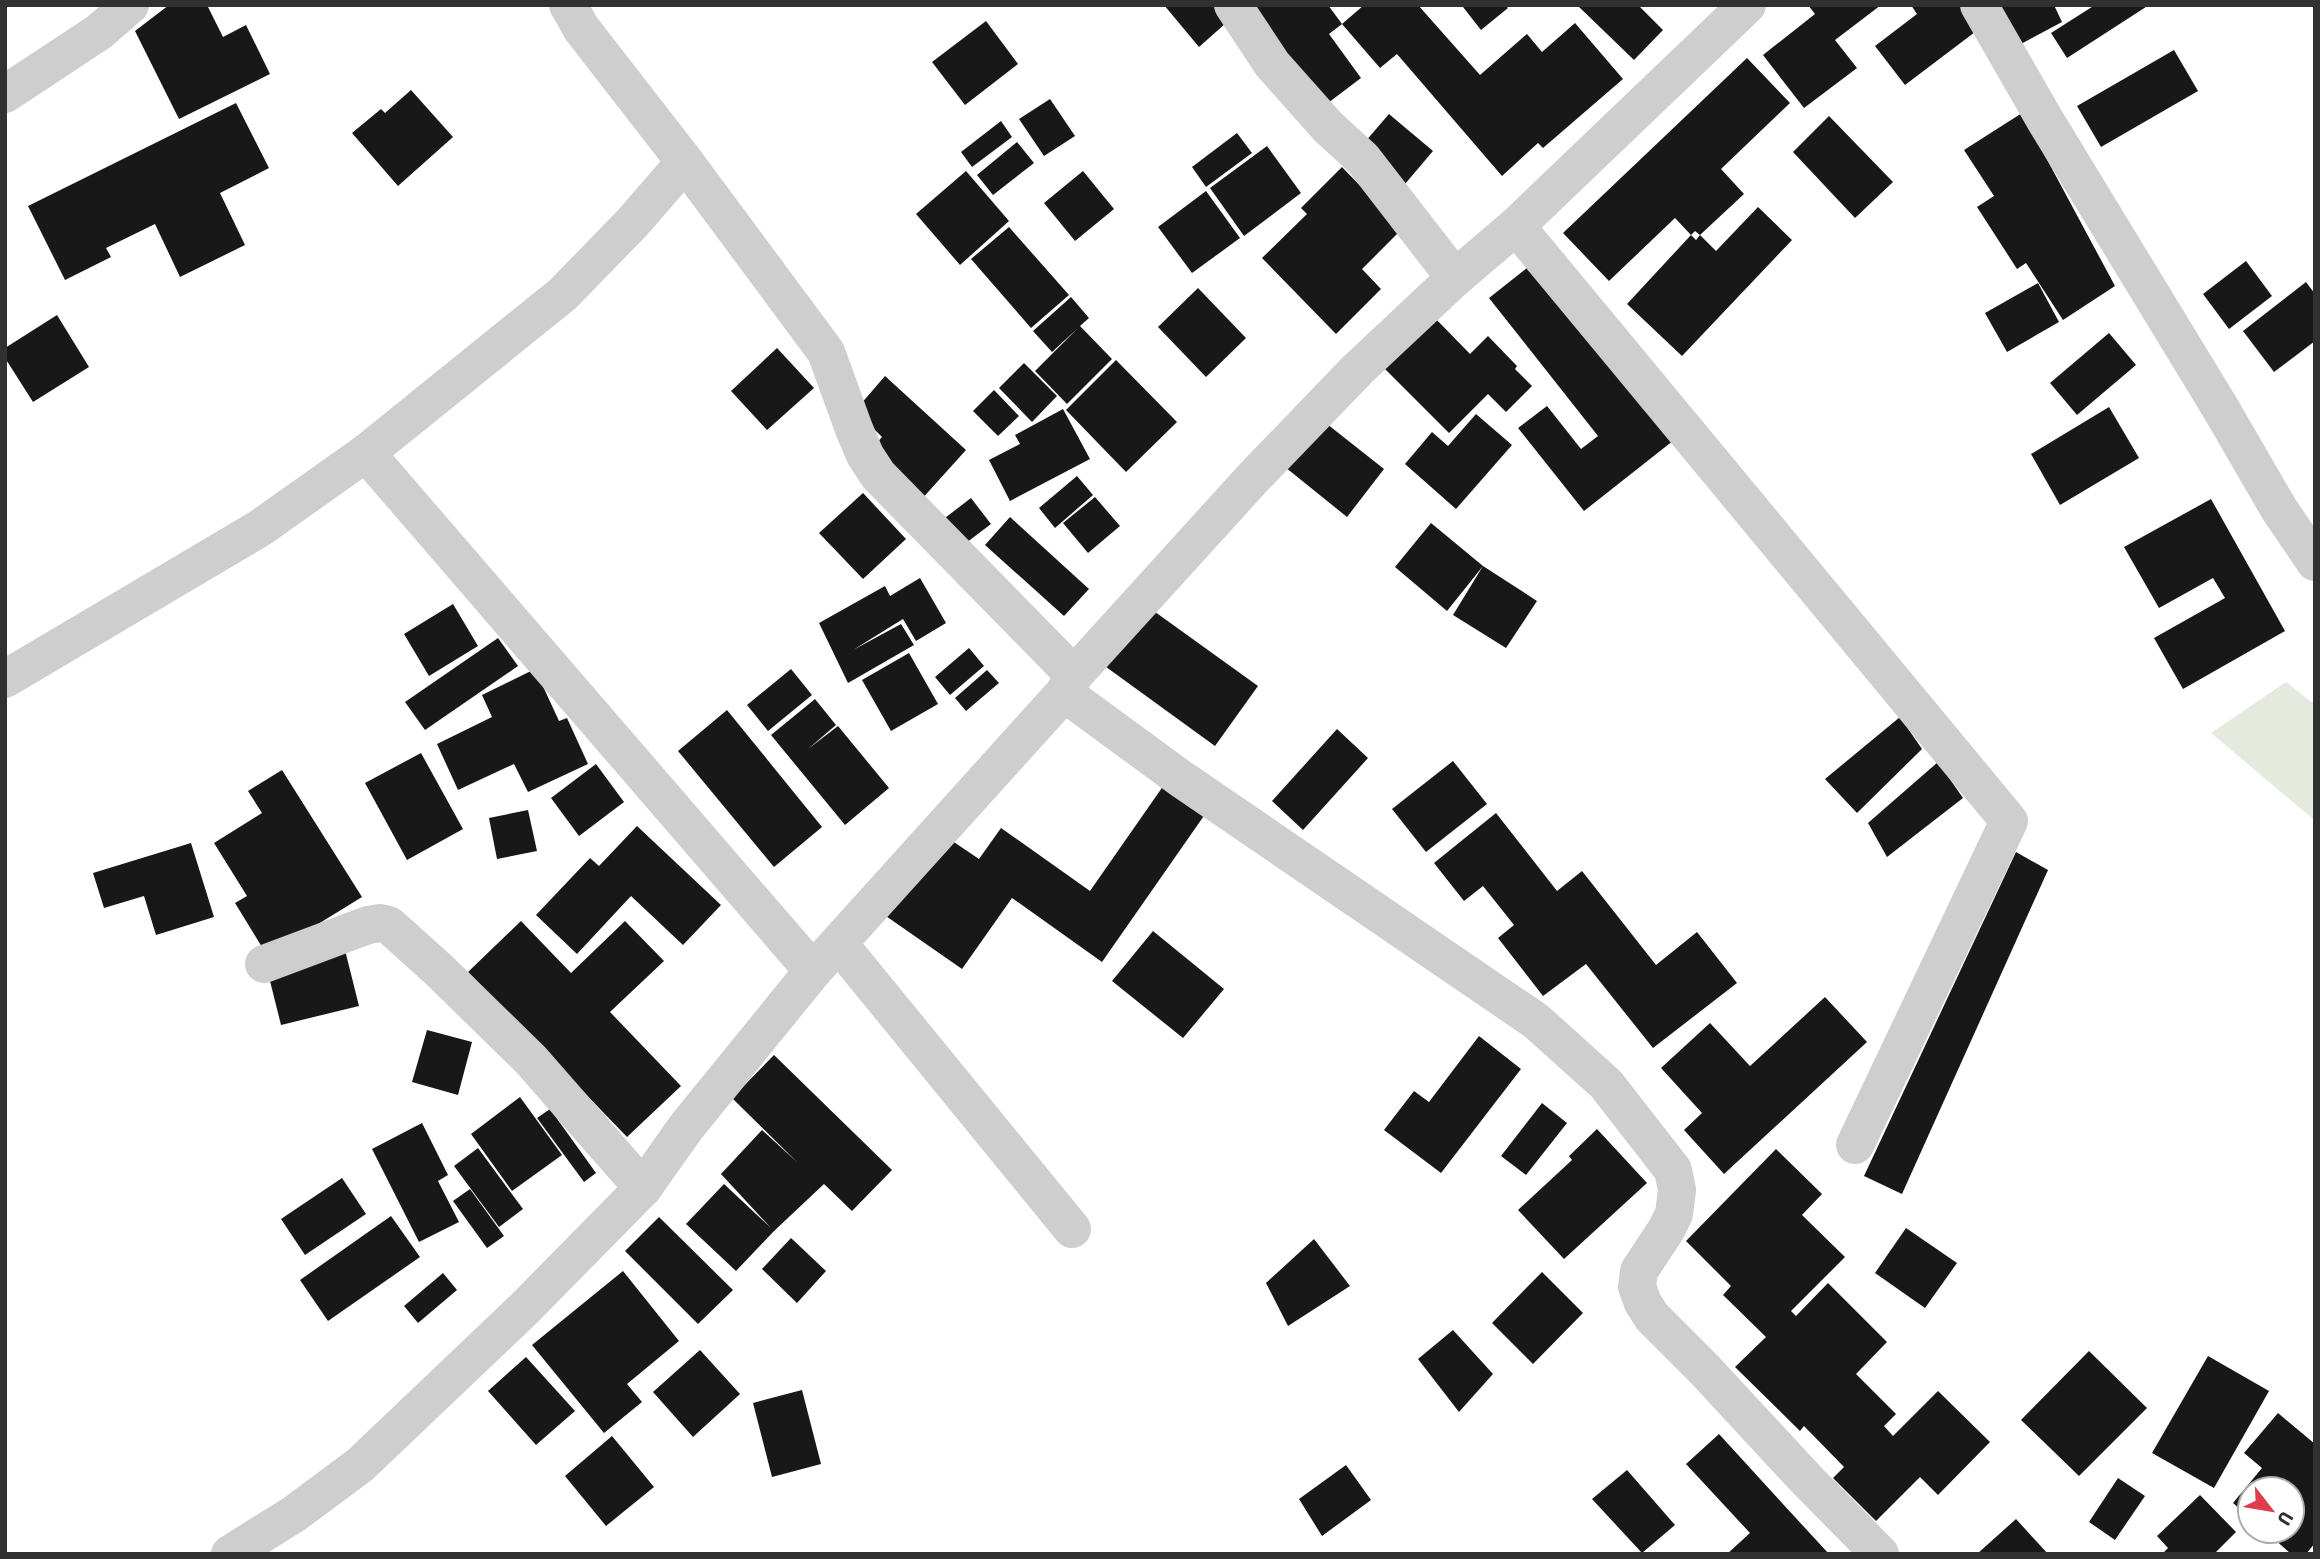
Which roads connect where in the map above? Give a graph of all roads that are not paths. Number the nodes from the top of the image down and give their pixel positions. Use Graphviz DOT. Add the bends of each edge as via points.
graph roads {
  1 [pos="130,5"];
  2 [pos="568,5"];
  3 [pos="1233,5"];
  4 [pos="1746,5"];
  5 [pos="1979,5"];
  6 [pos="5,94"];
  7 [pos="685,162"];
  8 [pos="1516,226"];
  9 [pos="1455,278"];
  10 [pos="366,453"];
  11 [pos="2315,562"];
  12 [pos="5,679"];
  13 [pos="1069,684"];
  14 [pos="826,958"];
  15 [pos="264,964"];
  16 [pos="1854,1145"];
  17 [pos="643,1188"];
  18 [pos="1072,1229"];
  19 [pos="230,1554"];
  20 [pos="1880,1554"];
  1 -- 6 [label="street" via="99,32"];
  2 -- 7 [label="street"];
  3 -- 9 [label="street" via="1272,64 1363,159"];
  4 -- 8 [label="street"];
  5 -- 11 [label="street"];
  7 -- 10 [label="street" via="563,294"];
  7 -- 13 [label="street" via="826,352 854,429 878,475"];
  8 -- 9 [label="street"];
  8 -- 16 [label="street" via="2009,821"];
  9 -- 13 [label="street" via="1271,459"];
  10 -- 12 [label="street" via="260,528"];
  10 -- 14 [label="street"];
  13 -- 14 [label="street"];
  13 -- 20 [label="street" via="1181,778 1536,1021 1605,1084 1673,1170 1677,1190 1667,1230 1639,1271 1637,1287 1643,1303"];
  14 -- 17 [label="street" via="687,1126"];
  14 -- 18 [label="street"];
  15 -- 17 [label="street" via="368,925 389,925 531,1060"];
  17 -- 19 [label="street" via="360,1465"];
}
